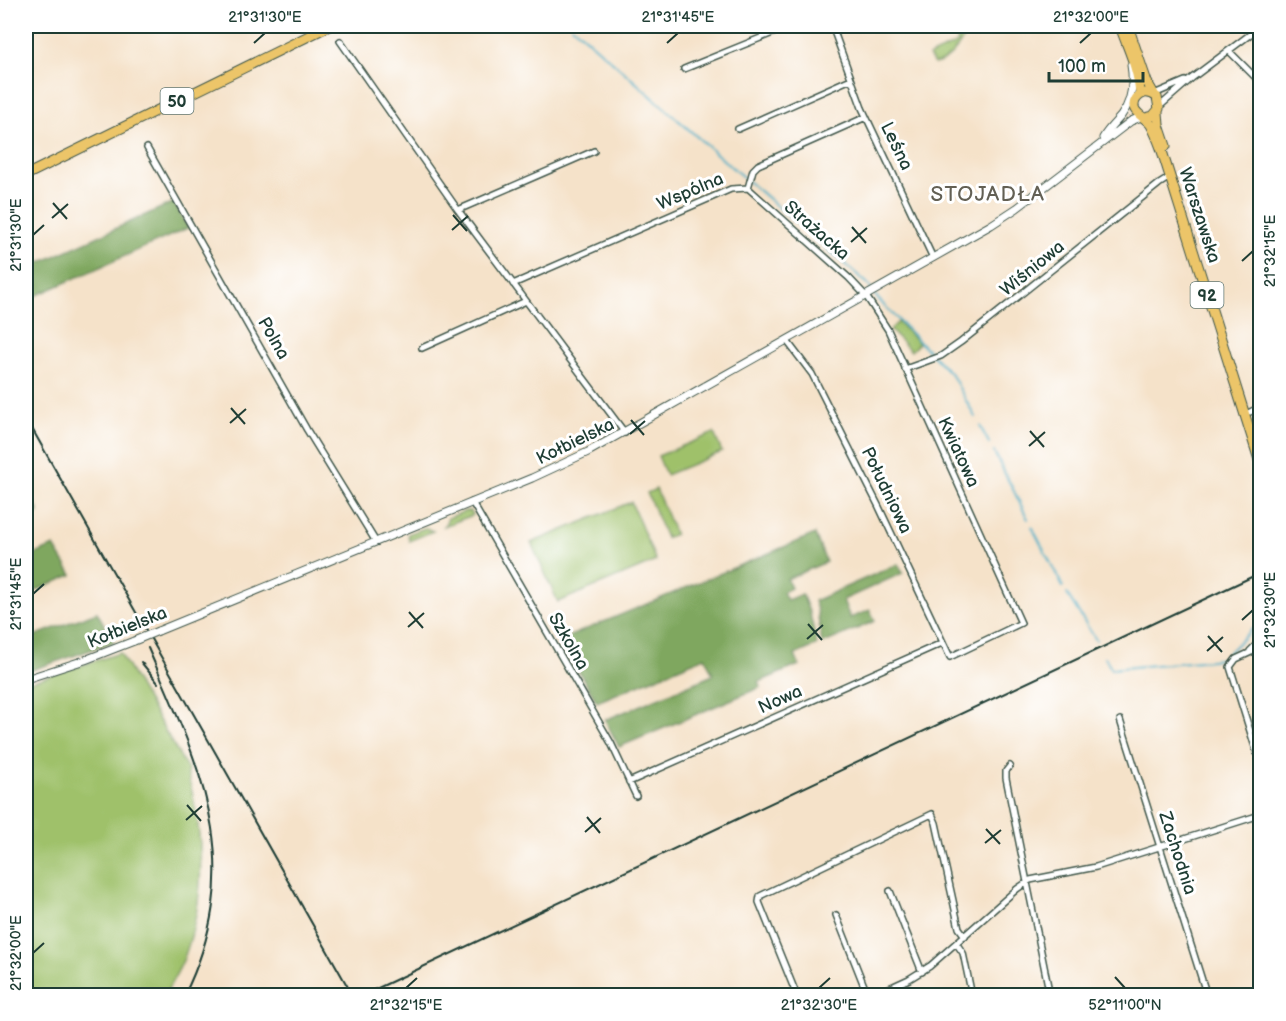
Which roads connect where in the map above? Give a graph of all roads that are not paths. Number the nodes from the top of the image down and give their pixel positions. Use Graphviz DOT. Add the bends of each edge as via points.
graph roads {
  1 [pos="328,26"];
  2 [pos="790,26"];
  3 [pos="832,26"];
  4 [pos="1124,27"];
  5 [pos="1260,27"];
  6 [pos="340,42"];
  7 [pos="1229,51"];
  8 [pos="684,69"];
  9 [pos="1192,78"];
  10 [pos="851,79"];
  11 [pos="1260,82"];
  12 [pos="1154,94"];
  13 [pos="1140,95"];
  14 [pos="1134,106"];
  15 [pos="1159,109"];
  16 [pos="866,117"];
  17 [pos="1143,117"];
  18 [pos="738,129"];
  19 [pos="1103,138"];
  20 [pos="1096,147"];
  21 [pos="147,148"];
  22 [pos="594,151"];
  23 [pos="26,175"];
  24 [pos="1170,177"];
  25 [pos="749,185"];
  26 [pos="459,210"];
  27 [pos="933,258"];
  28 [pos="513,284"];
  29 [pos="870,293"];
  30 [pos="526,301"];
  31 [pos="787,341"];
  32 [pos="422,348"];
  33 [pos="905,369"];
  34 [pos="1260,407"];
  35 [pos="1250,412"];
  36 [pos="625,434"];
  37 [pos="1260,446"];
  38 [pos="1260,463"];
  39 [pos="472,502"];
  40 [pos="376,542"];
  41 [pos="1260,636"];
  42 [pos="942,644"];
  43 [pos="1260,648"];
  44 [pos="1249,652"];
  45 [pos="950,657"];
  46 [pos="26,679"];
  47 [pos="1119,720"];
  48 [pos="1260,763"];
  49 [pos="1010,766"];
  50 [pos="629,782"];
  51 [pos="636,796"];
  52 [pos="1260,815"];
  53 [pos="1160,846"];
  54 [pos="1027,883"];
  55 [pos="890,891"];
  56 [pos="836,915"];
  57 [pos="965,936"];
  58 [pos="956,943"];
  59 [pos="922,972"];
  60 [pos="797,996"];
  61 [pos="870,996"];
  62 [pos="972,996"];
  63 [pos="1050,996"];
  64 [pos="1208,996"];
  1 -- 23 [label="main road, 50"];
  2 -- 8 [label="street"];
  3 -- 10 [label="street, Leśna"];
  4 -- 12 [label="main road, 92"];
  4 -- 13 [label="main road"];
  4 -- 19 [label="street" via="1131,93 1123,112"];
  5 -- 7 [label="street"];
  6 -- 26 [label="street"];
  7 -- 9 [label="street"];
  7 -- 11 [label="street"];
  9 -- 12 [label="street"];
  9 -- 15 [label="street"];
  10 -- 16 [label="street, Leśna"];
  10 -- 18 [label="street"];
  12 -- 13 [label="main road"];
  12 -- 15 [label="main road, 92"];
  13 -- 14 [label="main road"];
  14 -- 17 [label="main road, 92"];
  14 -- 19 [label="street, Kołbielska"];
  15 -- 17 [label="main road" via="1153,116"];
  15 -- 35 [label="main road, Warszawska / 92" via="1159,125"];
  16 -- 25 [label="street, Wspólna" via="758,165"];
  16 -- 27 [label="street, Leśna"];
  17 -- 20 [label="street, Kołbielska" via="1131,121"];
  17 -- 24 [label="main road, Warszawska / 92" via="1155,134"];
  19 -- 20 [label="street, Kołbielska"];
  20 -- 27 [label="street, Kołbielska" via="1004,217"];
  21 -- 40 [label="street, Polna" via="307,430"];
  22 -- 26 [label="street"];
  24 -- 33 [label="street, Wiśniowa" via="941,356"];
  24 -- 38 [label="main road, Warszawska / 92"];
  25 -- 28 [label="street, Wspólna" via="731,189"];
  25 -- 29 [label="street, Strażacka"];
  26 -- 28 [label="street"];
  27 -- 29 [label="street, Kołbielska"];
  28 -- 30 [label="street"];
  29 -- 31 [label="street, Kołbielska"];
  29 -- 33 [label="street, Kwiatowa"];
  30 -- 32 [label="street"];
  30 -- 36 [label="street"];
  31 -- 36 [label="street, Kołbielska"];
  31 -- 42 [label="street, Południowa" via="812,374"];
  33 -- 45 [label="street, Kwiatowa" via="1021,623"];
  34 -- 35 [label="street"];
  35 -- 37 [label="main road, Warszawska / 92"];
  36 -- 39 [label="street, Kołbielska" via="552,470"];
  39 -- 40 [label="street, Kołbielska"];
  39 -- 50 [label="street, Szkolna" via="611,743"];
  40 -- 46 [label="street, Kołbielska, bridge" via="134,641"];
  41 -- 44 [label="street"];
  42 -- 45 [label="street, Południowa"];
  42 -- 50 [label="street, Nowa"];
  43 -- 44 [label="street"];
  44 -- 48 [label="street" via="1230,667"];
  47 -- 53 [label="street, Zachodnia"];
  49 -- 54 [label="street" via="1006,778"];
  50 -- 51 [label="street, Szkolna"];
  52 -- 53 [label="street"];
  53 -- 54 [label="street" via="1096,867"];
  53 -- 64 [label="street, Zachodnia"];
  54 -- 57 [label="street"];
  54 -- 63 [label="street"];
  55 -- 59 [label="street"];
  56 -- 61 [label="street"];
  57 -- 58 [label="street"];
  57 -- 60 [label="street" via="959,928 932,814 760,896 759,902"];
  58 -- 59 [label="street"];
  58 -- 62 [label="street" via="963,953"];
  59 -- 61 [label="street"];
}
